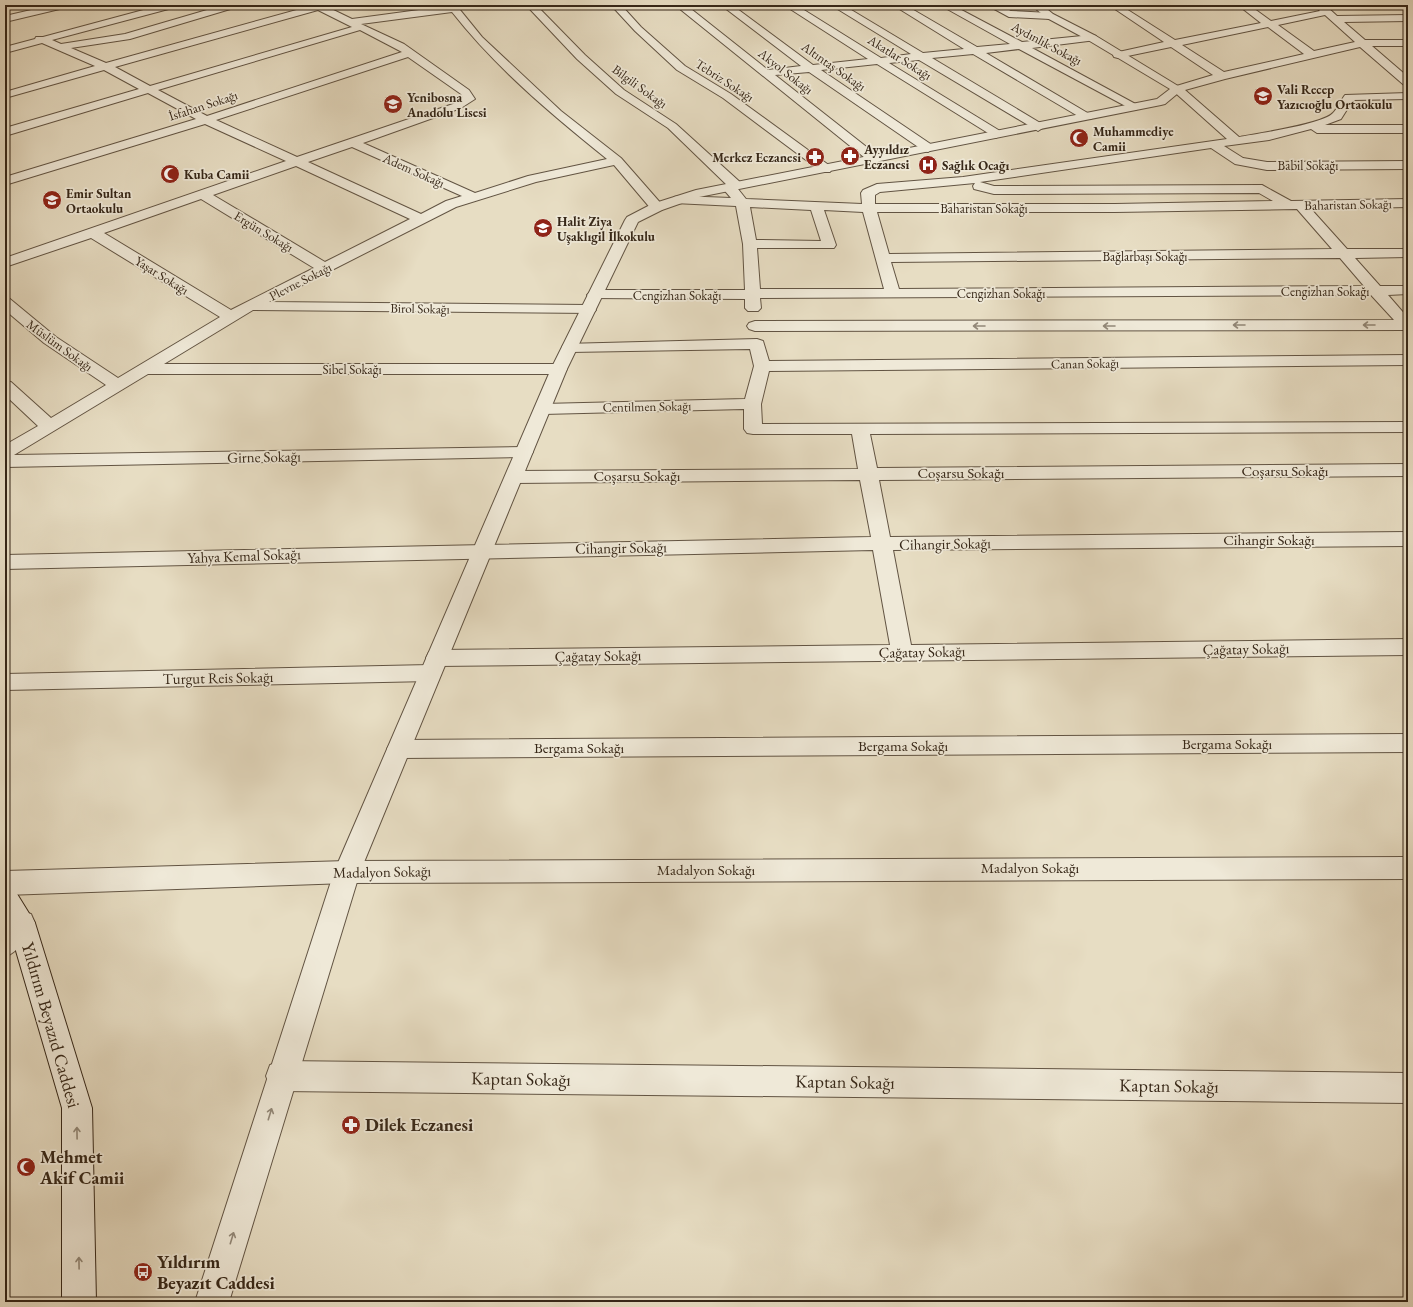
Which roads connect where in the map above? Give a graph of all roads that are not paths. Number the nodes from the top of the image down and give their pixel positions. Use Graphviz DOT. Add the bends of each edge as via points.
graph roads {
  1 [pos="64,5"];
  2 [pos="172,5"];
  3 [pos="234,5"];
  4 [pos="531,5"];
  5 [pos="616,5"];
  6 [pos="680,5"];
  7 [pos="726,5"];
  8 [pos="790,5"];
  9 [pos="836,5"];
  10 [pos="898,5"];
  11 [pos="945,5"];
  12 [pos="992,5"];
  13 [pos="1114,5"];
  14 [pos="1243,5"];
  15 [pos="1318,5"];
  16 [pos="317,6"];
  17 [pos="453,7"];
  18 [pos="1043,10"];
  19 [pos="1330,15"];
  20 [pos="7,17"];
  21 [pos="1408,18"];
  22 [pos="1270,24"];
  23 [pos="355,25"];
  24 [pos="1092,38"];
  25 [pos="5,39"];
  26 [pos="40,39"];
  27 [pos="1173,43"];
  28 [pos="1363,43"];
  29 [pos="1408,43"];
  30 [pos="17,46"];
  31 [pos="60,47"];
  32 [pos="1024,47"];
  33 [pos="5,50"];
  34 [pos="975,52"];
  35 [pos="409,53"];
  36 [pos="1118,55"];
  37 [pos="1313,55"];
  38 [pos="923,57"];
  39 [pos="881,61"];
  40 [pos="106,67"];
  41 [pos="1391,68"];
  42 [pos="1408,68"];
  43 [pos="812,69"];
  44 [pos="766,73"];
  45 [pos="1222,76"];
  46 [pos="1408,83"];
  47 [pos="148,89"];
  48 [pos="1177,89"];
  49 [pos="5,95"];
  50 [pos="1408,96"];
  51 [pos="1362,97"];
  52 [pos="1372,106"];
  53 [pos="1135,107"];
  54 [pos="1382,115"];
  55 [pos="1087,117"];
  56 [pos="206,120"];
  57 [pos="1038,127"];
  58 [pos="1296,129"];
  59 [pos="1403,129"];
  60 [pos="5,132"];
  61 [pos="996,134"];
  62 [pos="1408,138"];
  63 [pos="1237,141"];
  64 [pos="354,143"];
  65 [pos="1214,145"];
  66 [pos="928,148"];
  67 [pos="874,159"];
  68 [pos="617,161"];
  69 [pos="298,162"];
  70 [pos="1408,165"];
  71 [pos="826,169"];
  72 [pos="5,181"];
  73 [pos="963,181"];
  74 [pos="994,190"];
  75 [pos="735,192"];
  76 [pos="202,194"];
  77 [pos="474,197"];
  78 [pos="1408,203"];
  79 [pos="816,205"];
  80 [pos="1295,205"];
  81 [pos="657,206"];
  82 [pos="869,208"];
  83 [pos="984,208"];
  84 [pos="421,219"];
  85 [pos="92,232"];
  86 [pos="750,244"];
  87 [pos="1408,253"];
  88 [pos="1345,254"];
  89 [pos="883,258"];
  90 [pos="5,263"];
  91 [pos="325,268"];
  92 [pos="1408,290"];
  93 [pos="1376,291"];
  94 [pos="752,294"];
  95 [pos="893,294"];
  96 [pos="5,302"];
  97 [pos="591,303"];
  98 [pos="251,306"];
  99 [pos="231,318"];
  100 [pos="1407,324"];
  101 [pos="755,326"];
  102 [pos="757,344"];
  103 [pos="570,347"];
  104 [pos="1408,360"];
  105 [pos="762,366"];
  106 [pos="144,369"];
  107 [pos="559,369"];
  108 [pos="117,385"];
  109 [pos="5,386"];
  110 [pos="752,404"];
  111 [pos="543,409"];
  112 [pos="49,426"];
  113 [pos="1408,427"];
  114 [pos="860,428"];
  115 [pos="524,452"];
  116 [pos="5,453"];
  117 [pos="5,461"];
  118 [pos="1408,470"];
  119 [pos="869,474"];
  120 [pos="514,477"];
  121 [pos="1408,539"];
  122 [pos="882,544"];
  123 [pos="482,549"];
  124 [pos="5,562"];
  125 [pos="1408,647"];
  126 [pos="902,653"];
  127 [pos="433,666"];
  128 [pos="5,682"];
  129 [pos="1408,743"];
  130 [pos="399,749"];
  131 [pos="1408,868"];
  132 [pos="347,872"];
  133 [pos="5,883"];
  134 [pos="5,897"];
  135 [pos="13,934"];
  136 [pos="281,1076"];
  137 [pos="1408,1088"];
  138 [pos="79,1302"];
  139 [pos="212,1302"];
  1 -- 20 [label="street"];
  2 -- 26 [label="street"];
  3 -- 31 [label="street" via="126,37"];
  4 -- 75 [label="street, Bilgili Sokağı" via="614,87 672,126"];
  5 -- 71 [label="street, Tebriz Sokağı" via="680,68 727,96"];
  6 -- 44 [label="street, Akyol Sokağı"];
  7 -- 43 [label="street, Altıntaş Sokağı"];
  8 -- 39 [label="street, Akatlar Sokağı"];
  9 -- 38 [label="street"];
  10 -- 34 [label="street"];
  11 -- 32 [label="street, Aydınlık Sokağı"];
  12 -- 18 [label="street" via="1009,14"];
  13 -- 27 [label="street"];
  14 -- 22 [label="street"];
  15 -- 19 [label="street"];
  16 -- 23 [label="street"];
  16 -- 40 [label="street"];
  17 -- 23 [label="street"];
  17 -- 68 [label="street" via="488,49 557,113"];
  18 -- 24 [label="street"];
  19 -- 21 [label="street"];
  19 -- 22 [label="street"];
  19 -- 28 [label="street"];
  22 -- 27 [label="street"];
  22 -- 37 [label="street"];
  23 -- 35 [label="street" via="400,46"];
  23 -- 47 [label="street"];
  24 -- 32 [label="street"];
  24 -- 36 [label="street"];
  25 -- 30 [label="street"];
  26 -- 30 [label="street"];
  26 -- 31 [label="street"];
  27 -- 36 [label="street"];
  27 -- 45 [label="street"];
  28 -- 29 [label="street"];
  28 -- 37 [label="street"];
  28 -- 41 [label="street"];
  30 -- 33 [label="street"];
  31 -- 40 [label="street"];
  32 -- 34 [label="street"];
  32 -- 53 [label="street, Aydınlık Sokağı"];
  34 -- 38 [label="street"];
  34 -- 55 [label="street"];
  35 -- 56 [label="street, İsfahan Sokağı"];
  35 -- 64 [label="street" via="465,92 469,99 457,106"];
  36 -- 48 [label="street"];
  37 -- 45 [label="street"];
  38 -- 39 [label="street"];
  38 -- 57 [label="street"];
  39 -- 43 [label="street"];
  39 -- 61 [label="street, Akatlar Sokağı"];
  40 -- 47 [label="street"];
  40 -- 49 [label="street"];
  41 -- 42 [label="street"];
  41 -- 46 [label="street"];
  43 -- 44 [label="street"];
  43 -- 66 [label="street, Altıntaş Sokağı"];
  44 -- 67 [label="street, Akyol Sokağı"];
  45 -- 48 [label="street"];
  47 -- 56 [label="street"];
  47 -- 60 [label="street"];
  48 -- 53 [label="street" via="1161,102"];
  48 -- 63 [label="street"];
  50 -- 51 [label="street"];
  51 -- 52 [label="street"];
  51 -- 58 [label="street" via="1349,97 1337,117"];
  53 -- 55 [label="street"];
  54 -- 59 [label="street"];
  55 -- 57 [label="street"];
  56 -- 69 [label="street"];
  56 -- 72 [label="street, İsfahan Sokağı"];
  57 -- 61 [label="street"];
  58 -- 59 [label="street"];
  58 -- 63 [label="street"];
  59 -- 62 [label="street"];
  61 -- 66 [label="street"];
  63 -- 65 [label="street"];
  64 -- 69 [label="street"];
  64 -- 77 [label="street, Adem Sokağı"];
  65 -- 70 [label="street, Babil Sokağı" via="1239,161 1267,166"];
  65 -- 73 [label="street"];
  66 -- 67 [label="street"];
  67 -- 71 [label="street"];
  68 -- 77 [label="street, Plevne Sokağı" via="532,179"];
  68 -- 81 [label="street"];
  69 -- 76 [label="street"];
  69 -- 84 [label="street"];
  71 -- 75 [label="street"];
  73 -- 74 [label="street, Baharistan Sokağı"];
  73 -- 82 [label="street" via="877,188 868,193"];
  74 -- 80 [label="street, Baharistan Sokağı" via="1262,189"];
  74 -- 83 [label="street"];
  75 -- 79 [label="street, Baharistan Sokağı"];
  75 -- 81 [label="street" via="679,200"];
  75 -- 86 [label="street"];
  76 -- 85 [label="street"];
  76 -- 91 [label="street, Ergün Sokağı"];
  77 -- 84 [label="street, Plevne Sokağı" via="451,204"];
  78 -- 80 [label="street, Baharistan Sokağı"];
  79 -- 82 [label="street, Baharistan Sokağı"];
  79 -- 86 [label="street" via="829,245"];
  80 -- 83 [label="street, Baharistan Sokağı"];
  80 -- 88 [label="street"];
  81 -- 97 [label="street" via="632,220"];
  82 -- 83 [label="street, Baharistan Sokağı"];
  82 -- 89 [label="street"];
  84 -- 91 [label="street, Plevne Sokağı"];
  85 -- 90 [label="street"];
  85 -- 99 [label="street, Yaşar Sokağı"];
  86 -- 94 [label="street"];
  87 -- 88 [label="street, Bağlarbaşı Sokağı"];
  88 -- 89 [label="street, Bağlarbaşı Sokağı"];
  88 -- 93 [label="street"];
  89 -- 95 [label="street"];
  91 -- 98 [label="street, Plevne Sokağı"];
  92 -- 93 [label="street, Cengizhan Sokağı"];
  93 -- 95 [label="street, Cengizhan Sokağı"];
  93 -- 100 [label="street"];
  94 -- 95 [label="street, Cengizhan Sokağı"];
  94 -- 97 [label="street, Cengizhan Sokağı"];
  94 -- 101 [label="street"];
  96 -- 108 [label="street, Müslüm Sokağı" via="50,340"];
  97 -- 98 [label="street, Birol Sokağı"];
  97 -- 103 [label="street"];
  98 -- 99 [label="street, Plevne Sokağı"];
  99 -- 106 [label="street, Plevne Sokağı"];
  100 -- 101 [label="street, one-way"];
  101 -- 102 [label="street"];
  102 -- 103 [label="street"];
  102 -- 105 [label="street"];
  103 -- 107 [label="street"];
  104 -- 105 [label="street, Canan Sokağı"];
  105 -- 110 [label="street"];
  106 -- 107 [label="street, Sibel Sokağı"];
  106 -- 108 [label="street, Plevne Sokağı"];
  107 -- 111 [label="street"];
  108 -- 112 [label="street, Plevne Sokağı"];
  109 -- 112 [label="street"];
  110 -- 111 [label="street, Centilmen Sokağı"];
  110 -- 114 [label="street" via="753,429"];
  111 -- 115 [label="street"];
  112 -- 116 [label="street, Plevne Sokağı"];
  113 -- 114 [label="street"];
  114 -- 119 [label="street"];
  115 -- 117 [label="street, Girne Sokağı"];
  115 -- 120 [label="street"];
  118 -- 119 [label="street, Coşarsu Sokağı"];
  119 -- 120 [label="street, Coşarsu Sokağı"];
  119 -- 122 [label="street"];
  120 -- 123 [label="street"];
  121 -- 122 [label="street, Cihangir Sokağı"];
  122 -- 123 [label="street, Cihangir Sokağı"];
  122 -- 126 [label="street"];
  123 -- 124 [label="street, Yahya Kemal Sokağı"];
  123 -- 127 [label="street"];
  125 -- 126 [label="street, Çağatay Sokağı"];
  126 -- 127 [label="street, Çağatay Sokağı"];
  127 -- 128 [label="street, Turgut Reis Sokağı"];
  127 -- 130 [label="street"];
  129 -- 130 [label="street, Bergama Sokağı"];
  130 -- 132 [label="street"];
  131 -- 132 [label="street, Madalyon Sokağı"];
  132 -- 133 [label="street, Madalyon Sokağı"];
  132 -- 136 [label="street"];
  134 -- 135 [label="street, Yıldırım Beyazıd Caddesi"];
  138 -- 135 [label="street, Yıldırım Beyazıd Caddesi, one-way" via="77,1108"];
  136 -- 137 [label="street, Kaptan Sokağı"];
  139 -- 136 [label="street, one-way"];
}
